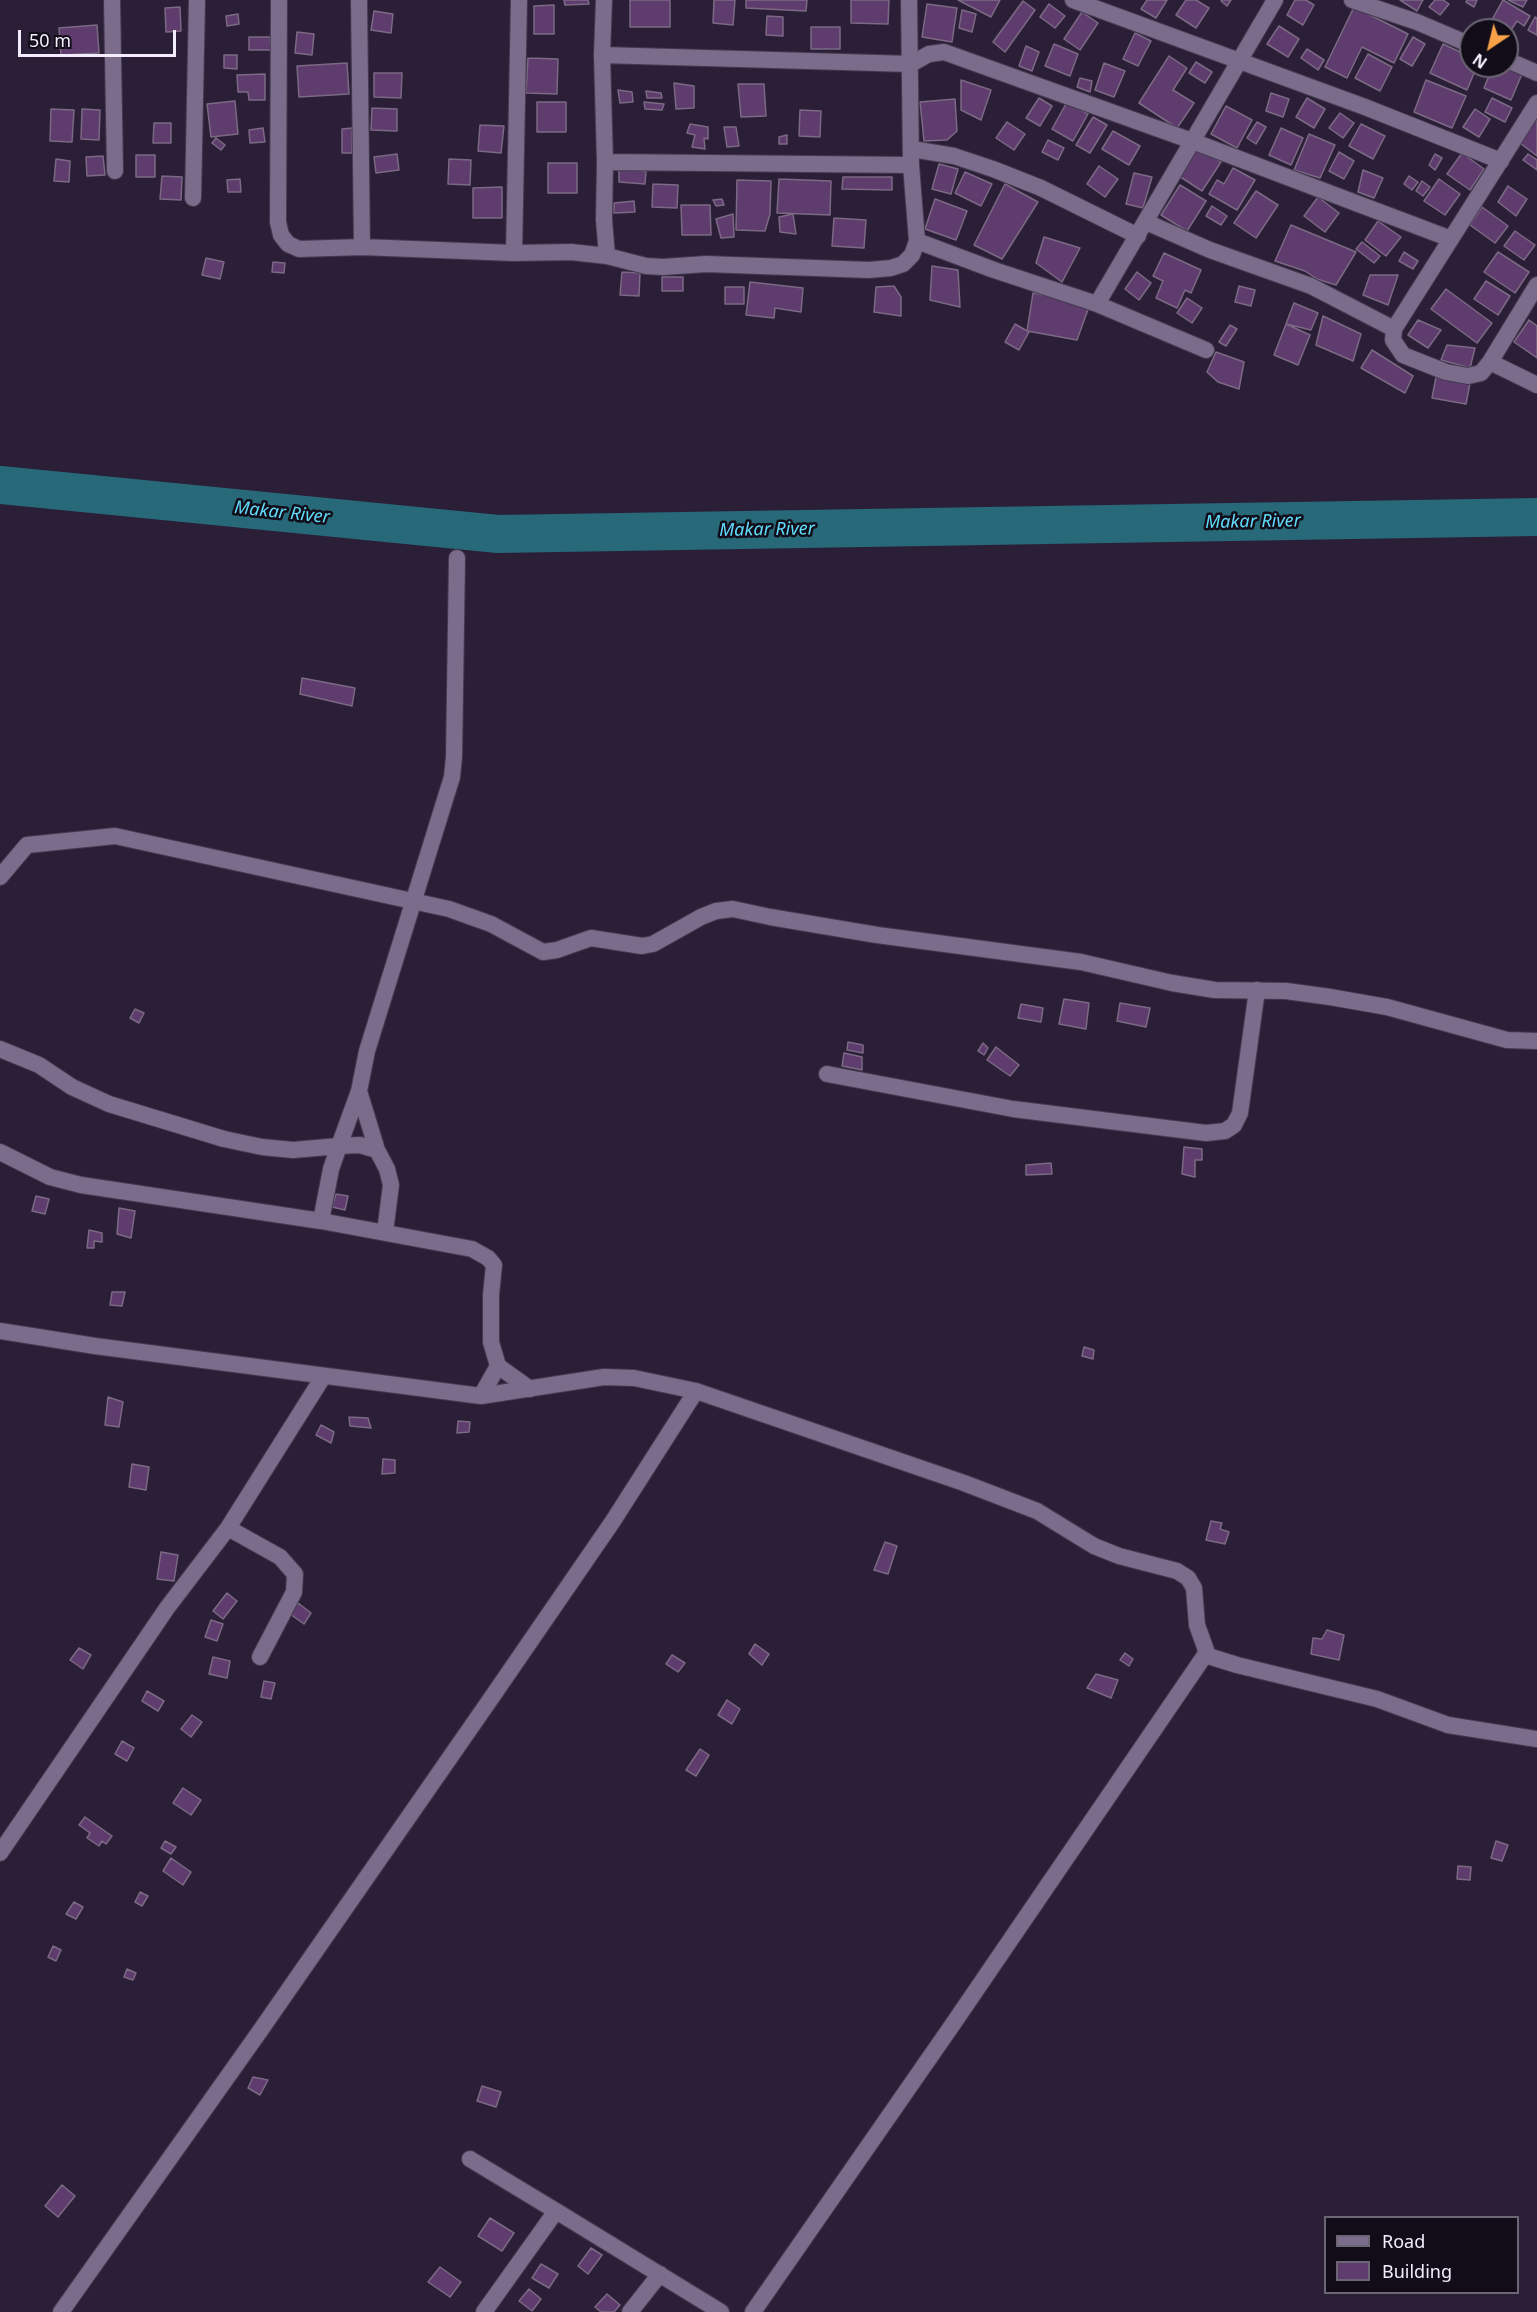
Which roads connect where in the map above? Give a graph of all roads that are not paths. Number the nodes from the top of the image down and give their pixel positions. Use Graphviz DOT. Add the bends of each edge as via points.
graph roads {
  1 [pos="112,0"];
  2 [pos="197,0"];
  3 [pos="279,0"];
  4 [pos="359,0"];
  5 [pos="519,0"];
  6 [pos="604,0"];
  7 [pos="909,0"];
  8 [pos="1073,0"];
  9 [pos="1275,0"];
  10 [pos="1352,0"];
  11 [pos="1459,40"];
  12 [pos="602,55"];
  13 [pos="1239,61"];
  14 [pos="911,64"];
  15 [pos="1519,65"];
  16 [pos="1537,73"];
  17 [pos="1537,103"];
  18 [pos="1192,141"];
  19 [pos="912,157"];
  20 [pos="1501,160"];
  21 [pos="605,162"];
  22 [pos="115,171"];
  23 [pos="193,198"];
  24 [pos="1142,229"];
  25 [pos="1451,239"];
  26 [pos="917,242"];
  27 [pos="362,247"];
  28 [pos="514,253"];
  29 [pos="606,256"];
  30 [pos="1537,285"];
  31 [pos="1097,304"];
  32 [pos="1395,329"];
  33 [pos="1206,351"];
  34 [pos="1490,362"];
  35 [pos="1537,385"];
  36 [pos="457,558"];
  37 [pos="0,877"];
  38 [pos="414,901"];
  39 [pos="1257,990"];
  40 [pos="1537,1041"];
  41 [pos="0,1049"];
  42 [pos="827,1074"];
  43 [pos="359,1091"];
  44 [pos="339,1146"];
  45 [pos="377,1150"];
  46 [pos="0,1152"];
  47 [pos="321,1221"];
  48 [pos="385,1232"];
  49 [pos="0,1331"];
  50 [pos="498,1366"];
  51 [pos="323,1377"];
  52 [pos="530,1389"];
  53 [pos="696,1391"];
  54 [pos="481,1396"];
  55 [pos="228,1528"];
  56 [pos="1205,1655"];
  57 [pos="260,1656"];
  58 [pos="1537,1739"];
  59 [pos="0,1853"];
  60 [pos="470,2159"];
  61 [pos="556,2211"];
  62 [pos="660,2274"];
  63 [pos="61,2312"];
  64 [pos="484,2312"];
  65 [pos="630,2312"];
  66 [pos="721,2312"];
  67 [pos="753,2312"];
  1 -- 22 [label="street"];
  2 -- 23 [label="street"];
  3 -- 27 [label="street" via="281,235 299,249"];
  4 -- 27 [label="street"];
  5 -- 28 [label="street"];
  6 -- 12 [label="street"];
  7 -- 14 [label="street"];
  8 -- 13 [label="street"];
  9 -- 13 [label="street"];
  10 -- 11 [label="street"];
  12 -- 14 [label="street"];
  12 -- 21 [label="street"];
  13 -- 18 [label="street"];
  13 -- 20 [label="street"];
  14 -- 18 [label="street" via="929,54 944,52"];
  14 -- 19 [label="street"];
  15 -- 16 [label="street"];
  17 -- 20 [label="street"];
  18 -- 24 [label="street"];
  18 -- 25 [label="street"];
  19 -- 21 [label="street"];
  19 -- 24 [label="street" via="954,156"];
  19 -- 26 [label="street"];
  20 -- 25 [label="street"];
  21 -- 29 [label="street"];
  24 -- 31 [label="street"];
  24 -- 32 [label="street" via="1311,286"];
  25 -- 32 [label="street"];
  26 -- 29 [label="street" via="903,264 869,270 706,264 663,267"];
  26 -- 31 [label="street"];
  27 -- 28 [label="street"];
  28 -- 29 [label="street"];
  30 -- 34 [label="street"];
  31 -- 33 [label="street"];
  32 -- 34 [label="street" via="1393,340 1403,355 1446,372 1468,376 1481,373"];
  34 -- 35 [label="street"];
  36 -- 38 [label="street" via="452,777"];
  37 -- 38 [label="street" via="27,845 115,836"];
  38 -- 39 [label="street" via="491,924 543,952 591,938 642,946 653,944 701,916 733,909 877,935 1081,962 1215,990"];
  38 -- 43 [label="street" via="367,1051"];
  39 -- 40 [label="street" via="1387,1007 1507,1040"];
  39 -- 42 [label="street" via="1240,1113 1226,1131 1206,1133 1013,1109"];
  41 -- 44 [label="street" via="39,1065 72,1087 109,1104 224,1139 293,1150"];
  43 -- 44 [label="street"];
  43 -- 45 [label="street"];
  44 -- 45 [label="street" via="360,1145"];
  44 -- 47 [label="street"];
  45 -- 48 [label="street" via="391,1185"];
  46 -- 47 [label="street" via="50,1177 81,1185"];
  47 -- 48 [label="street"];
  48 -- 50 [label="street" via="472,1249 494,1265 491,1342"];
  49 -- 51 [label="street"];
  50 -- 52 [label="street"];
  50 -- 54 [label="street"];
  51 -- 54 [label="street"];
  51 -- 55 [label="street"];
  52 -- 53 [label="street" via="604,1377 634,1378"];
  52 -- 54 [label="street"];
  53 -- 56 [label="street" via="964,1483 1037,1511 1094,1546 1177,1571 1194,1588 1197,1625"];
  53 -- 63 [label="street" via="613,1521 492,1697"];
  55 -- 57 [label="street" via="280,1557 295,1574 294,1592"];
  55 -- 59 [label="street" via="167,1608"];
  56 -- 58 [label="street" via="1377,1699 1448,1725"];
  56 -- 67 [label="street"];
  60 -- 61 [label="street"];
  61 -- 62 [label="street"];
  61 -- 64 [label="street"];
  62 -- 65 [label="street"];
  62 -- 66 [label="street"];
}
